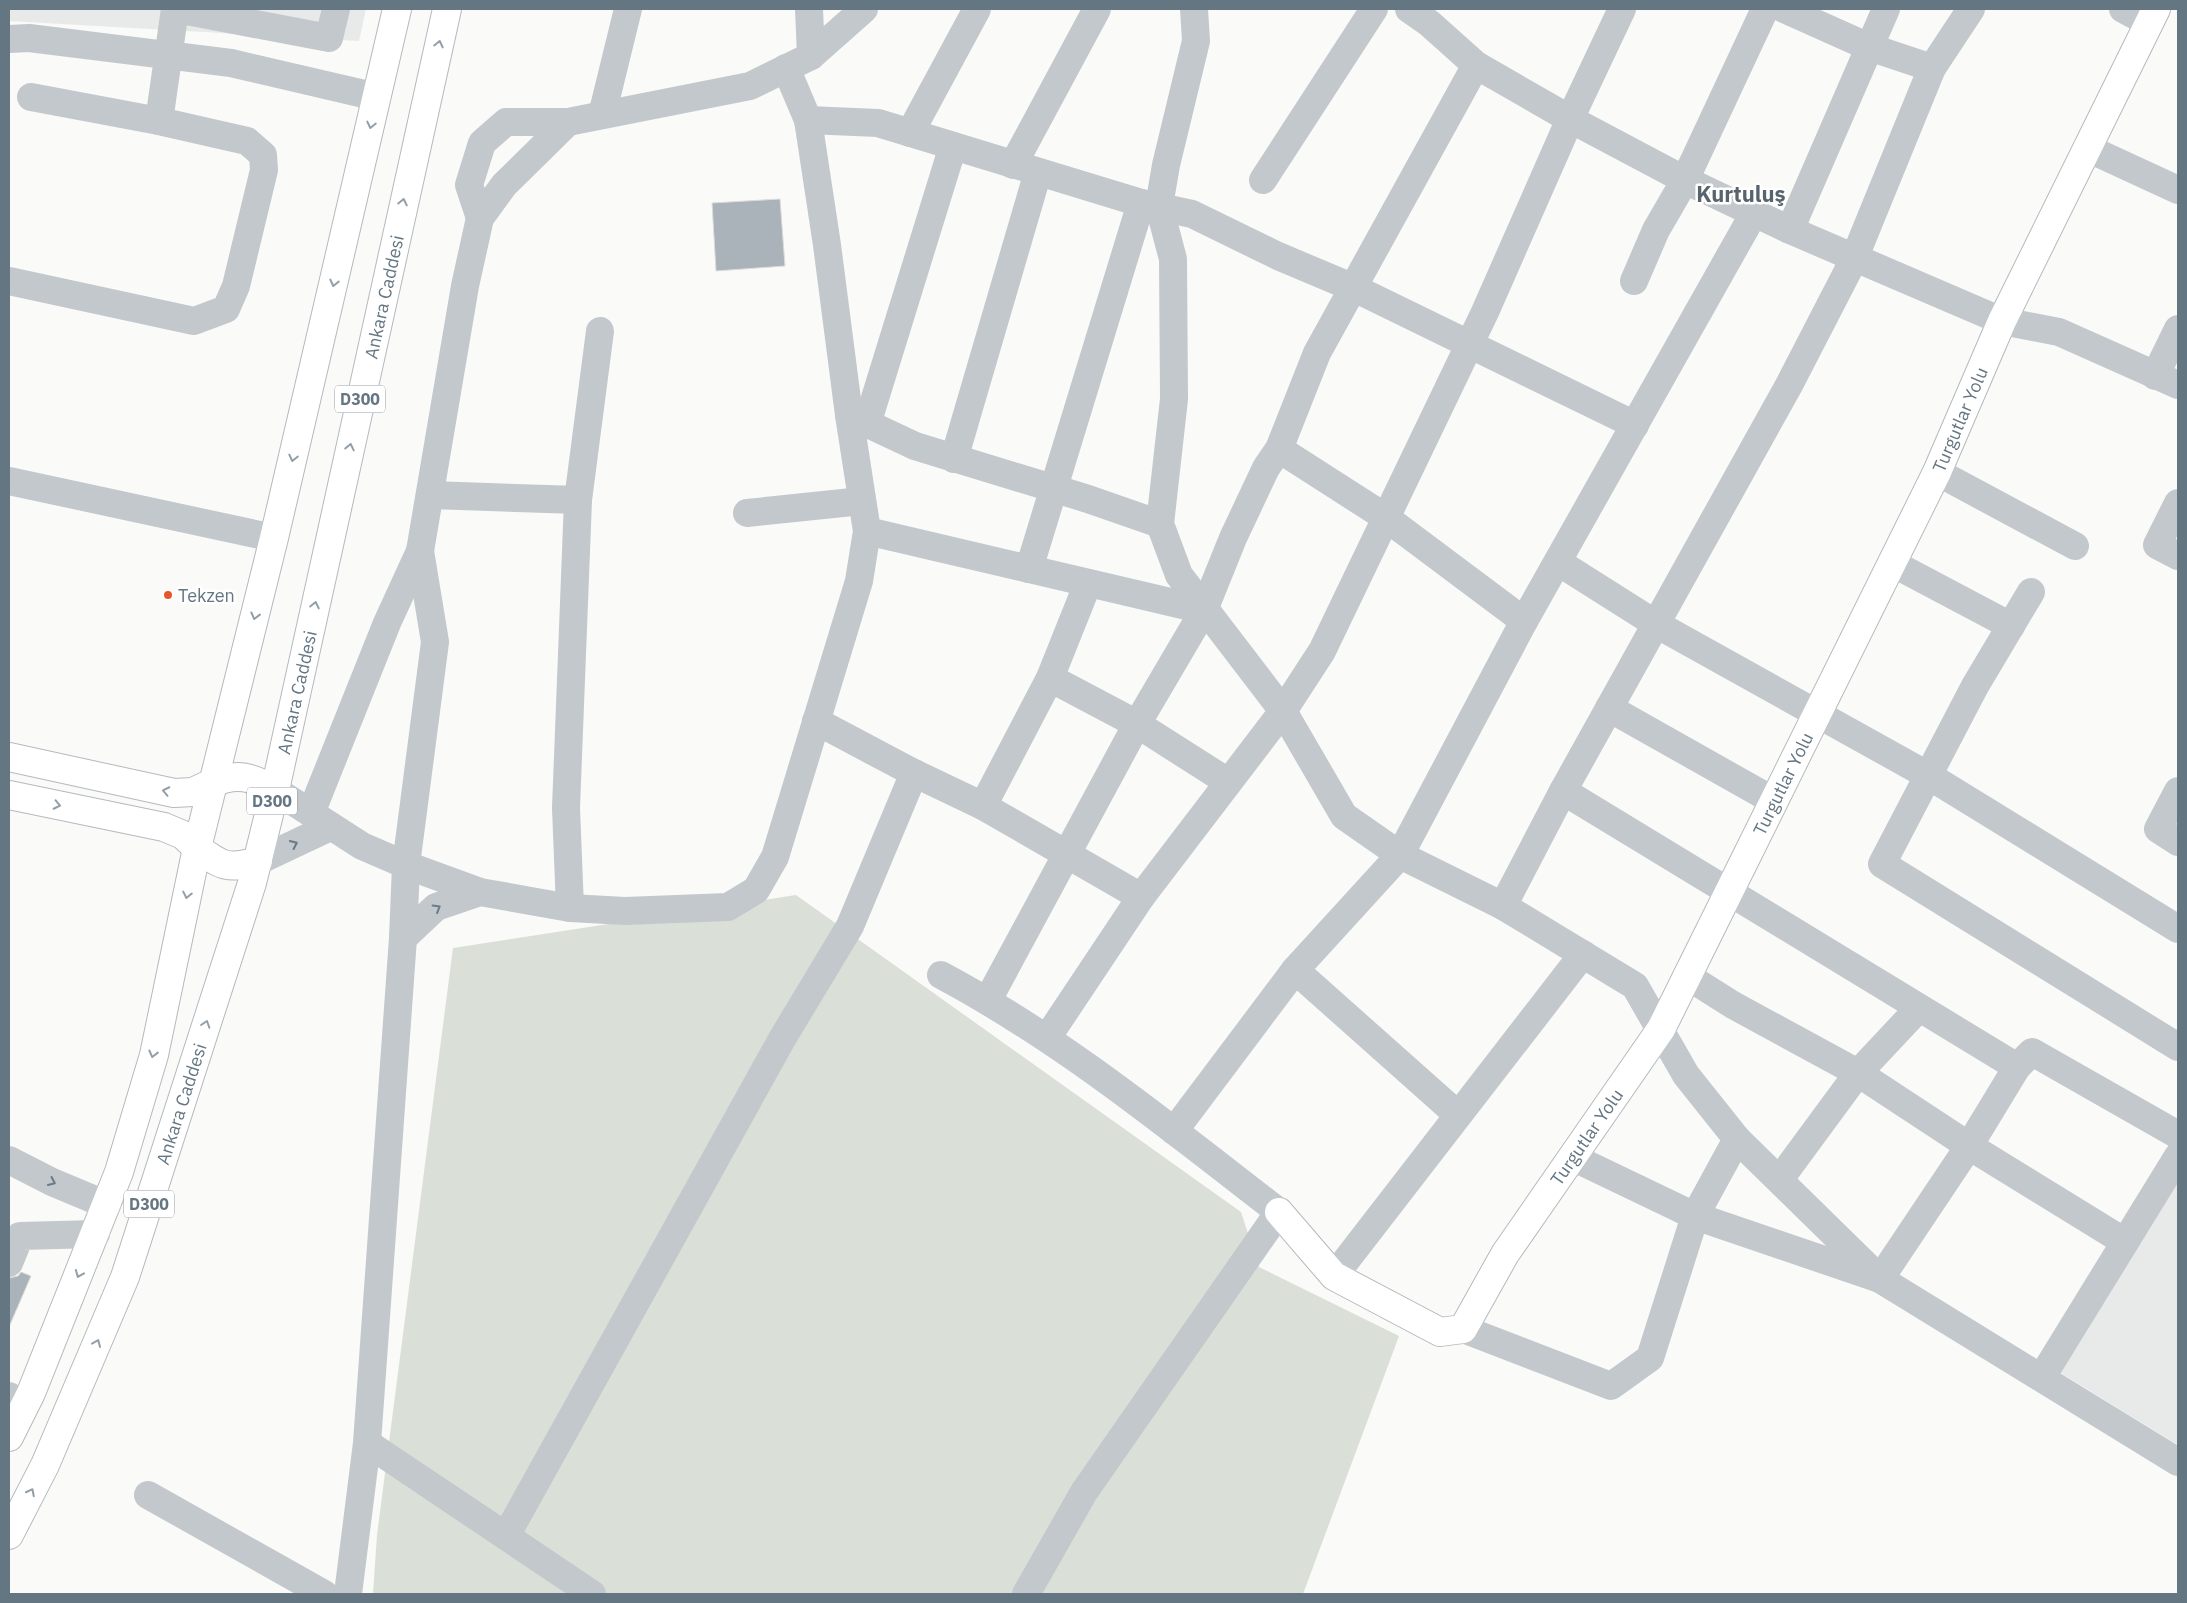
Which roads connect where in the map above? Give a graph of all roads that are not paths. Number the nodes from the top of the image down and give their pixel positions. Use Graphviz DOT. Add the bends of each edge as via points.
graph roads {
  1 [pos="175,9"];
  2 [pos="336,9"];
  3 [pos="397,9"];
  4 [pos="447,9"];
  5 [pos="628,9"];
  6 [pos="809,9"];
  7 [pos="864,9"];
  8 [pos="977,9"];
  9 [pos="1097,9"];
  10 [pos="1194,9"];
  11 [pos="1374,9"];
  12 [pos="1622,9"];
  13 [pos="1765,9"];
  14 [pos="1784,9"];
  15 [pos="1886,9"];
  16 [pos="1971,9"];
  17 [pos="2124,9"];
  18 [pos="1425,14"];
  19 [pos="2152,16"];
  20 [pos="9,39"];
  21 [pos="1870,47"];
  22 [pos="169,55"];
  23 [pos="811,56"];
  24 [pos="1476,65"];
  25 [pos="786,68"];
  26 [pos="1932,68"];
  27 [pos="32,97"];
  28 [pos="377,97"];
  29 [pos="602,115"];
  30 [pos="1570,119"];
  31 [pos="808,120"];
  32 [pos="159,121"];
  33 [pos="568,122"];
  34 [pos="910,133"];
  35 [pos="953,146"];
  36 [pos="2087,148"];
  37 [pos="1025,168"];
  38 [pos="1263,180"];
  39 [pos="1685,180"];
  40 [pos="2178,190"];
  41 [pos="1150,204"];
  42 [pos="1754,213"];
  43 [pos="480,218"];
  44 [pos="1790,230"];
  45 [pos="1854,259"];
  46 [pos="9,281"];
  47 [pos="1634,281"];
  48 [pos="1354,288"];
  49 [pos="2002,321"];
  50 [pos="2178,329"];
  51 [pos="600,331"];
  52 [pos="1469,343"];
  53 [pos="2166,380"];
  54 [pos="858,420"];
  55 [pos="1635,424"];
  56 [pos="1279,449"];
  57 [pos="954,459"];
  58 [pos="1937,472"];
  59 [pos="9,481"];
  60 [pos="1053,489"];
  61 [pos="430,495"];
  62 [pos="578,500"];
  63 [pos="862,501"];
  64 [pos="2178,503"];
  65 [pos="747,513"];
  66 [pos="1385,517"];
  67 [pos="1160,524"];
  68 [pos="867,531"];
  69 [pos="274,538"];
  70 [pos="2075,546"];
  71 [pos="420,551"];
  72 [pos="2178,556"];
  73 [pos="1558,562"];
  74 [pos="1892,563"];
  75 [pos="1029,569"];
  76 [pos="1088,583"];
  77 [pos="2031,592"];
  78 [pos="1204,610"];
  79 [pos="1524,621"];
  80 [pos="1656,624"];
  81 [pos="2011,626"];
  82 [pos="1050,678"];
  83 [pos="1609,708"];
  84 [pos="1283,712"];
  85 [pos="1818,712"];
  86 [pos="816,720"];
  87 [pos="1137,724"];
  88 [pos="9,757"];
  89 [pos="914,773"];
  90 [pos="1929,776"];
  91 [pos="1228,782"];
  92 [pos="212,783"];
  93 [pos="275,790"];
  94 [pos="1564,791"];
  95 [pos="2178,791"];
  96 [pos="9,795"];
  97 [pos="1774,801"];
  98 [pos="982,806"];
  99 [pos="321,820"];
  100 [pos="2178,842"];
  101 [pos="197,848"];
  102 [pos="1066,853"];
  103 [pos="1400,855"];
  104 [pos="258,861"];
  105 [pos="406,865"];
  106 [pos="480,892"];
  107 [pos="1729,892"];
  108 [pos="1142,897"];
  109 [pos="1503,906"];
  110 [pos="570,908"];
  111 [pos="2178,929"];
  112 [pos="403,938"];
  113 [pos="1582,954"];
  114 [pos="1295,970"];
  115 [pos="940,975"];
  116 [pos="1687,976"];
  117 [pos="988,1000"];
  118 [pos="1919,1008"];
  119 [pos="1661,1029"];
  120 [pos="1047,1038"];
  121 [pos="2178,1047"];
  122 [pos="2017,1067"];
  123 [pos="1858,1073"];
  124 [pos="1458,1115"];
  125 [pos="1174,1131"];
  126 [pos="2178,1135"];
  127 [pos="1738,1139"];
  128 [pos="1969,1146"];
  129 [pos="2178,1156"];
  130 [pos="1572,1157"];
  131 [pos="9,1160"];
  132 [pos="1780,1180"];
  133 [pos="107,1205"];
  134 [pos="1279,1212"];
  135 [pos="1695,1216"];
  136 [pos="14,1229"];
  137 [pos="96,1234"];
  138 [pos="2125,1242"];
  139 [pos="9,1263"];
  140 [pos="1334,1276"];
  141 [pos="1880,1279"];
  142 [pos="1463,1329"];
  143 [pos="2042,1376"];
  144 [pos="12,1416"];
  145 [pos="366,1442"];
  146 [pos="2178,1462"];
  147 [pos="148,1494"];
  148 [pos="9,1535"];
  149 [pos="506,1536"];
  150 [pos="324,1594"];
  151 [pos="348,1594"];
  152 [pos="592,1594"];
  153 [pos="1026,1594"];
  1 -- 2 [label="street" via="329,38"];
  1 -- 22 [label="street"];
  3 -- 28 [label="main road, D300"];
  93 -- 4 [label="main road, Ankara Caddesi / D300, one-way"];
  5 -- 29 [label="street"];
  6 -- 23 [label="street"];
  7 -- 23 [label="street"];
  8 -- 34 [label="street"];
  9 -- 37 [label="street"];
  10 -- 41 [label="street" via="1196,41 1166,165"];
  11 -- 38 [label="street"];
  12 -- 30 [label="street"];
  13 -- 39 [label="street"];
  14 -- 21 [label="street"];
  15 -- 21 [label="street"];
  16 -- 26 [label="street"];
  17 -- 19 [label="street"];
  18 -- 24 [label="street"];
  19 -- 36 [label="main road, Turgutlar Yolu"];
  20 -- 22 [label="street" via="29,38"];
  21 -- 26 [label="street"];
  21 -- 44 [label="street"];
  22 -- 28 [label="street" via="231,63"];
  22 -- 32 [label="street"];
  23 -- 25 [label="street"];
  24 -- 30 [label="street"];
  24 -- 48 [label="street"];
  25 -- 29 [label="street" via="750,86"];
  25 -- 31 [label="street"];
  26 -- 45 [label="street"];
  27 -- 32 [label="street"];
  28 -- 69 [label="main road, D300, one-way"];
  29 -- 33 [label="street"];
  30 -- 39 [label="street"];
  30 -- 52 [label="street"];
  31 -- 34 [label="street" via="878,123"];
  31 -- 54 [label="street"];
  32 -- 46 [label="street" via="247,141 263,155 264,170 236,286 226,309 194,321"];
  33 -- 43 [label="street" via="504,186"];
  33 -- 43 [label="street" via="506,122 482,142 469,185"];
  34 -- 35 [label="street"];
  35 -- 37 [label="street"];
  35 -- 54 [label="street"];
  36 -- 40 [label="street"];
  36 -- 49 [label="main road, Turgutlar Yolu"];
  37 -- 41 [label="street"];
  37 -- 57 [label="street"];
  39 -- 42 [label="street"];
  39 -- 47 [label="street" via="1656,230"];
  41 -- 48 [label="street" via="1192,214"];
  41 -- 60 [label="street"];
  41 -- 67 [label="street" via="1173,259 1174,399"];
  42 -- 44 [label="street"];
  42 -- 55 [label="street"];
  43 -- 61 [label="street" via="465,286"];
  44 -- 45 [label="street"];
  45 -- 49 [label="street"];
  45 -- 80 [label="street" via="1789,385"];
  48 -- 52 [label="street"];
  48 -- 56 [label="street" via="1317,353"];
  49 -- 53 [label="street" via="2059,332"];
  49 -- 58 [label="main road, Turgutlar Yolu"];
  50 -- 53 [label="street"];
  51 -- 62 [label="street"];
  52 -- 55 [label="street"];
  52 -- 66 [label="street"];
  54 -- 57 [label="street" via="915,446"];
  54 -- 63 [label="street"];
  55 -- 73 [label="street"];
  56 -- 66 [label="street"];
  56 -- 78 [label="street" via="1266,468 1237,530"];
  57 -- 60 [label="street"];
  58 -- 70 [label="street"];
  58 -- 74 [label="main road, Turgutlar Yolu"];
  59 -- 69 [label="street"];
  60 -- 67 [label="street"];
  60 -- 75 [label="street"];
  61 -- 62 [label="street"];
  61 -- 71 [label="street"];
  62 -- 110 [label="street" via="566,808"];
  63 -- 65 [label="street"];
  63 -- 68 [label="street"];
  64 -- 72 [label="street" via="2157,545"];
  66 -- 79 [label="street"];
  66 -- 84 [label="street" via="1322,651"];
  67 -- 78 [label="street" via="1179,575"];
  68 -- 75 [label="street"];
  68 -- 86 [label="street" via="859,582"];
  69 -- 92 [label="main road, D300, one-way"];
  71 -- 99 [label="street" via="387,623"];
  71 -- 105 [label="street" via="435,642"];
  73 -- 79 [label="street"];
  73 -- 80 [label="street"];
  74 -- 81 [label="street"];
  74 -- 85 [label="main road, Turgutlar Yolu"];
  75 -- 76 [label="street"];
  76 -- 78 [label="street"];
  76 -- 82 [label="street"];
  77 -- 81 [label="street"];
  78 -- 84 [label="street"];
  78 -- 87 [label="street"];
  79 -- 103 [label="street"];
  80 -- 83 [label="street"];
  80 -- 85 [label="street"];
  81 -- 90 [label="street" via="1975,686"];
  82 -- 87 [label="street"];
  82 -- 98 [label="street"];
  83 -- 94 [label="street"];
  83 -- 97 [label="street"];
  84 -- 91 [label="street"];
  84 -- 103 [label="street" via="1344,816"];
  85 -- 90 [label="street"];
  85 -- 97 [label="main road, Turgutlar Yolu"];
  86 -- 89 [label="street"];
  86 -- 110 [label="street" via="775,858 756,890 728,907 625,911"];
  87 -- 91 [label="street"];
  87 -- 102 [label="street"];
  92 -- 88 [label="main road, one-way" via="193,792 174,793"];
  89 -- 98 [label="street"];
  89 -- 149 [label="street" via="850,926 777,1048"];
  90 -- 111 [label="street"];
  90 -- 121 [label="street" via="1882,864"];
  91 -- 108 [label="street"];
  92 -- 93 [label="main road, D300" via="227,777 241,777"];
  92 -- 101 [label="main road, D300"];
  93 -- 99 [label="street"];
  93 -- 104 [label="main road, Ankara Caddesi / D300"];
  94 -- 107 [label="street"];
  94 -- 109 [label="street"];
  95 -- 100 [label="street" via="2158,829"];
  96 -- 101 [label="main road, one-way" via="164,827 183,835"];
  97 -- 107 [label="main road, Turgutlar Yolu"];
  98 -- 102 [label="street"];
  104 -- 99 [label="street, one-way"];
  99 -- 105 [label="street" via="362,846"];
  101 -- 104 [label="main road" via="224,866"];
  101 -- 133 [label="main road, D300, one-way" via="154,1055 120,1172"];
  102 -- 108 [label="street"];
  102 -- 117 [label="street"];
  103 -- 109 [label="street"];
  103 -- 114 [label="street"];
  148 -- 104 [label="main road, Ankara Caddesi / D300, one-way" via="44,1464 125,1277"];
  105 -- 106 [label="street"];
  105 -- 112 [label="street"];
  106 -- 110 [label="street"];
  112 -- 106 [label="street, one-way" via="436,907"];
  107 -- 116 [label="main road, Turgutlar Yolu"];
  107 -- 118 [label="street"];
  108 -- 120 [label="street"];
  109 -- 113 [label="street"];
  112 -- 145 [label="street"];
  113 -- 119 [label="street" via="1635,986"];
  113 -- 124 [label="street"];
  114 -- 124 [label="street"];
  114 -- 125 [label="street"];
  115 -- 117 [label="street"];
  116 -- 119 [label="main road, Turgutlar Yolu"];
  116 -- 123 [label="street" via="1733,1005"];
  117 -- 120 [label="street"];
  118 -- 122 [label="street"];
  118 -- 123 [label="street"];
  119 -- 127 [label="street" via="1686,1075"];
  119 -- 130 [label="main road, Turgutlar Yolu"];
  120 -- 125 [label="street"];
  122 -- 126 [label="street" via="2032,1052"];
  122 -- 128 [label="street"];
  123 -- 128 [label="street"];
  123 -- 132 [label="street"];
  124 -- 140 [label="street"];
  125 -- 134 [label="street"];
  127 -- 132 [label="street"];
  127 -- 135 [label="street"];
  128 -- 138 [label="street"];
  128 -- 141 [label="street"];
  129 -- 138 [label="street"];
  130 -- 135 [label="street"];
  130 -- 142 [label="main road, Turgutlar Yolu" via="1505,1254"];
  131 -- 133 [label="street, one-way"];
  132 -- 141 [label="street"];
  133 -- 137 [label="main road, D300"];
  134 -- 140 [label="main road"];
  134 -- 153 [label="street" via="1084,1492"];
  135 -- 141 [label="street"];
  135 -- 142 [label="street" via="1650,1358 1611,1386"];
  136 -- 137 [label="street"];
  136 -- 139 [label="street"];
  137 -- 144 [label="main road, D300, one-way" via="31,1393"];
  138 -- 143 [label="street"];
  140 -- 142 [label="main road" via="1440,1332"];
  141 -- 143 [label="street"];
  143 -- 146 [label="street"];
  145 -- 149 [label="street"];
  145 -- 151 [label="street"];
  147 -- 150 [label="street"];
  149 -- 152 [label="street"];
}
